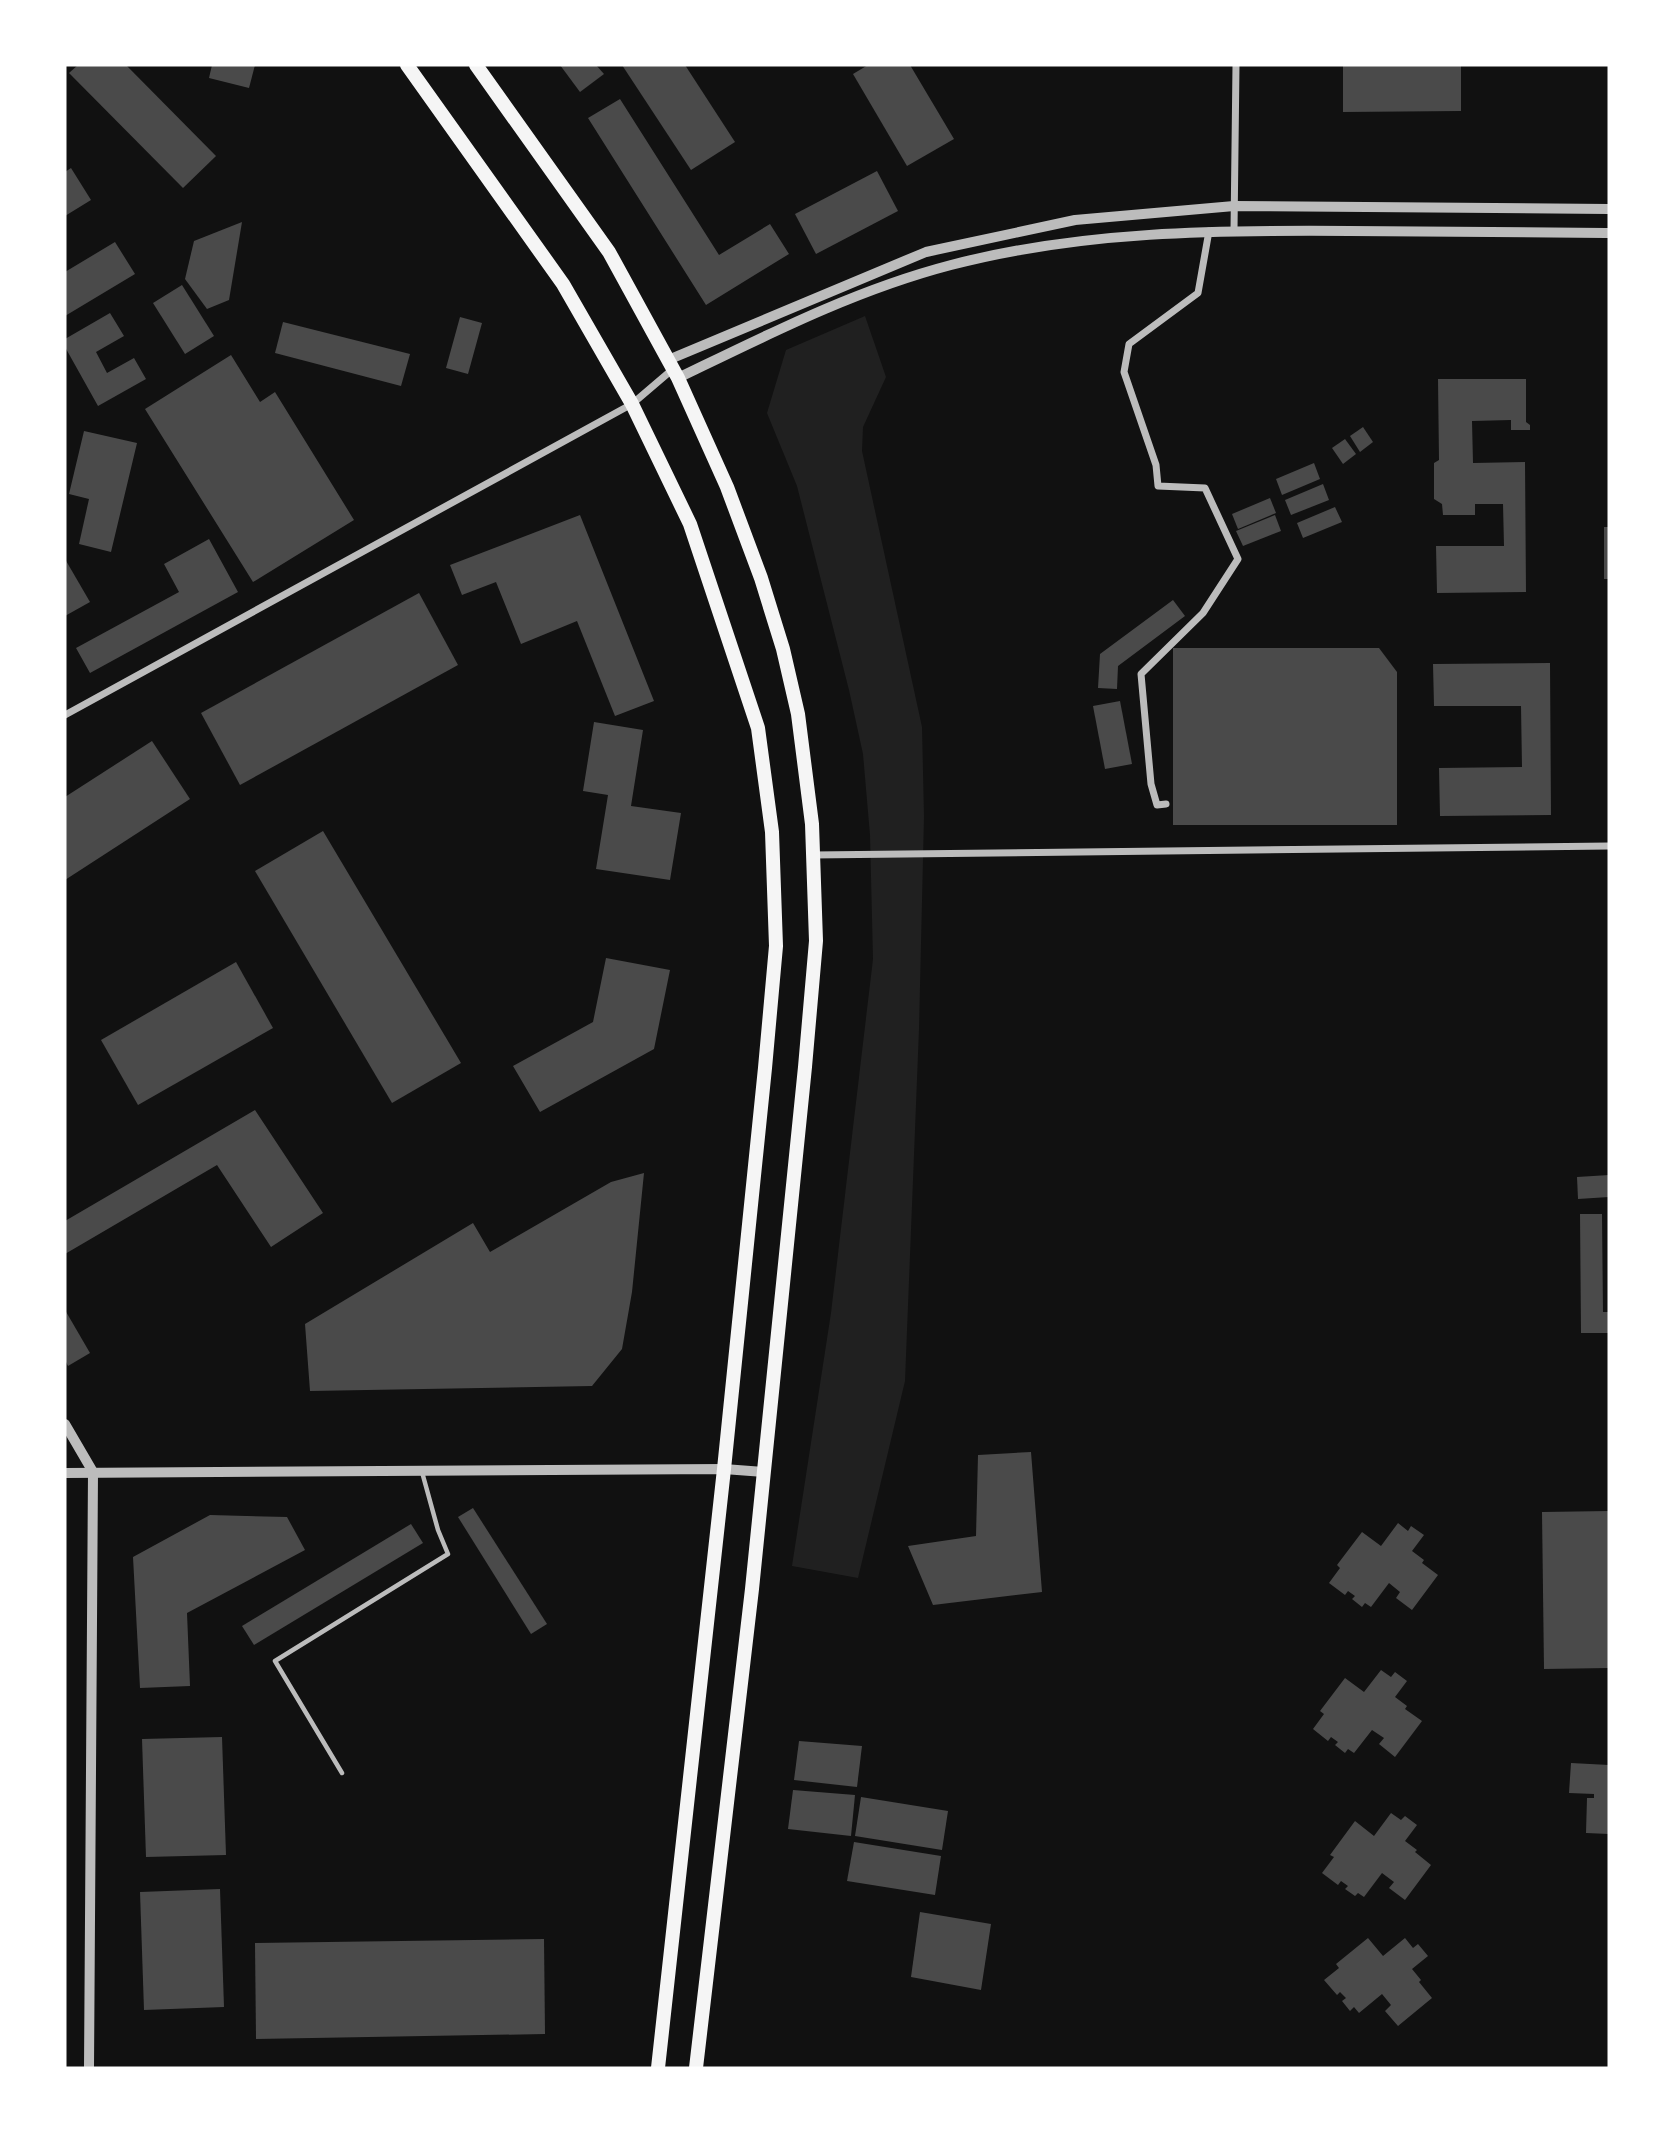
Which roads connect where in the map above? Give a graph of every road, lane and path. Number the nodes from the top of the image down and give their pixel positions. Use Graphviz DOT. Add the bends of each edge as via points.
graph roads {
  1 [pos="407,65"];
  2 [pos="476,65"];
  3 [pos="1236,65"];
  4 [pos="1234,206"];
  5 [pos="1609,209"];
  6 [pos="1234,230"];
  7 [pos="1209,231"];
  8 [pos="1609,233"];
  9 [pos="673,369"];
  10 [pos="632,404"];
  11 [pos="65,715"];
  12 [pos="1166,804"];
  13 [pos="1609,846"];
  14 [pos="813,855"];
  15 [pos="65,1424"];
  16 [pos="724,1469"];
  17 [pos="422,1471"];
  18 [pos="93,1472"];
  19 [pos="764,1472"];
  20 [pos="65,1473"];
  21 [pos="342,1773"];
  22 [pos="89,2068"];
  23 [pos="658,2068"];
  24 [pos="696,2068"];
  1 -- 10 [label="main road" via="564,284"];
  2 -- 9 [label="main road" via="609,252"];
  3 -- 4 [label="street"];
  4 -- 5 [label="street"];
  4 -- 6 [label="street"];
  4 -- 9 [label="street" via="1075,220 926,252"];
  6 -- 7 [label="street"];
  6 -- 8 [label="street"];
  7 -- 9 [label="street" via="1020,250 951,265 872,289"];
  7 -- 12 [label="street" via="1198,293 1129,344 1124,372 1156,465 1158,486 1205,488 1238,559 1203,613 1141,674 1151,784 1157,805"];
  9 -- 10 [label="street"];
  9 -- 14 [label="main road" via="727,487 783,649 798,715"];
  10 -- 11 [label="street"];
  10 -- 16 [label="main road" via="690,524 741,672 758,728 772,832 776,946"];
  13 -- 14 [label="street"];
  14 -- 19 [label="main road" via="816,941"];
  15 -- 18 [label="street"];
  16 -- 17 [label="street"];
  16 -- 19 [label="street"];
  16 -- 23 [label="main road"];
  17 -- 18 [label="street"];
  17 -- 21 [label="lane" via="448,1554 275,1661"];
  18 -- 20 [label="street"];
  18 -- 22 [label="street"];
  19 -- 24 [label="main road"];
}
